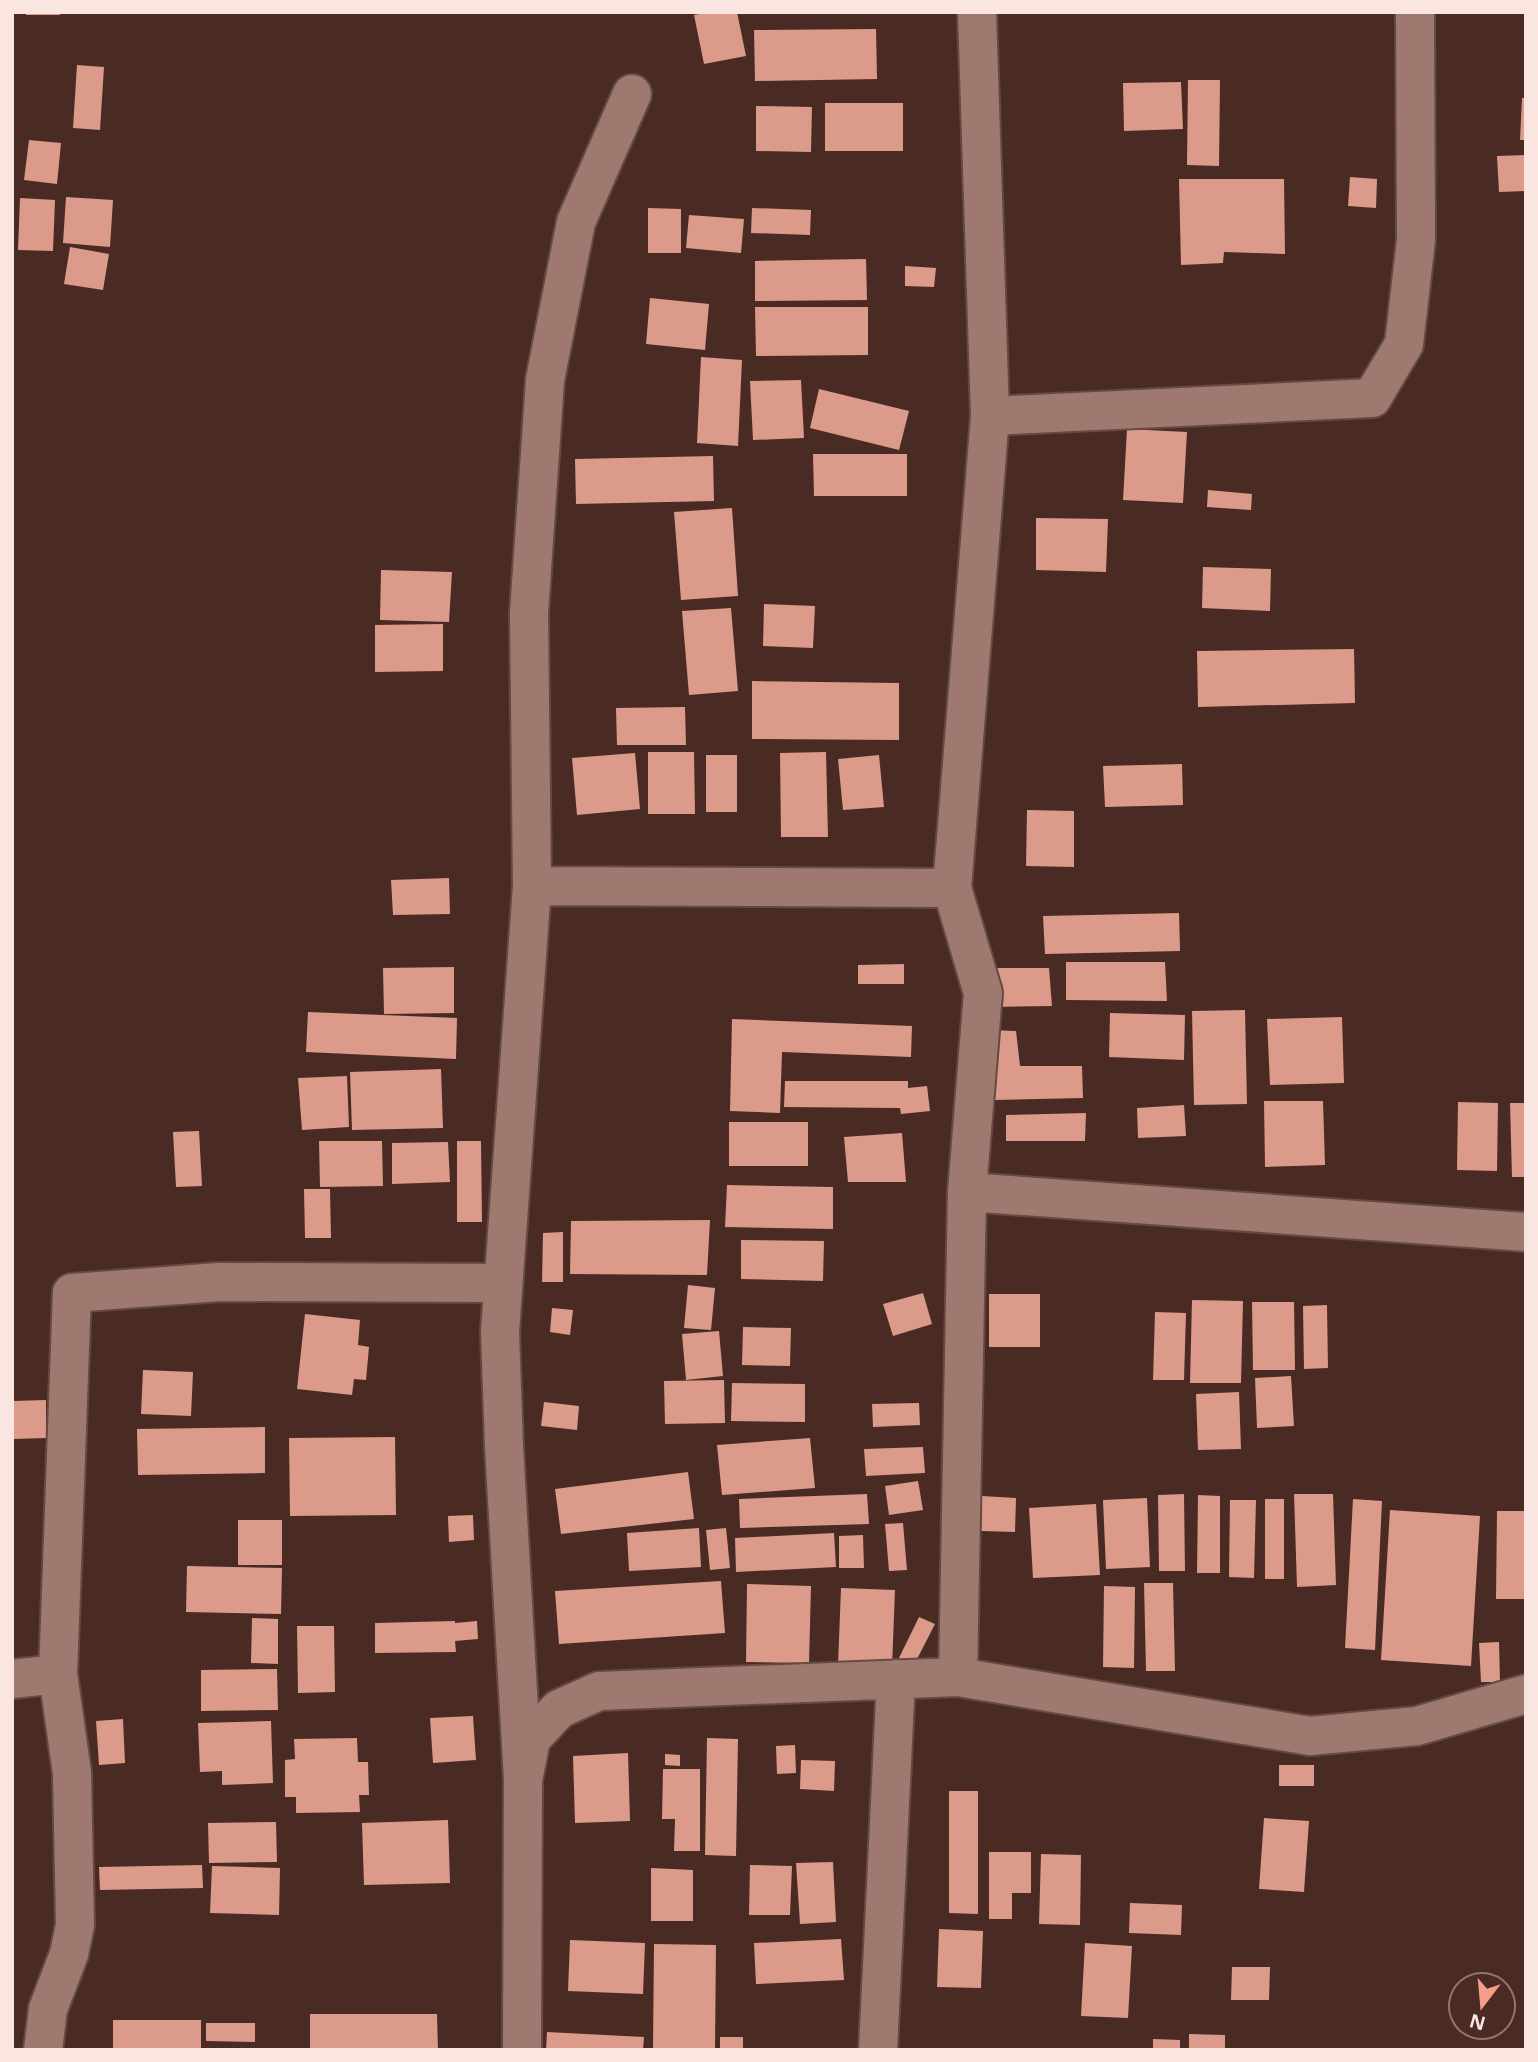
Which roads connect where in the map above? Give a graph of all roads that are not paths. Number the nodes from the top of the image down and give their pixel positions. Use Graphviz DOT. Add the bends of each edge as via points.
graph roads {
  1 [pos="977,12"];
  2 [pos="1415,12"];
  3 [pos="632,94"];
  4 [pos="990,416"];
  5 [pos="532,887"];
  6 [pos="952,888"];
  7 [pos="967,1192"];
  8 [pos="1526,1232"];
  9 [pos="503,1283"];
  10 [pos="58,1674"];
  11 [pos="958,1677"];
  12 [pos="12,1679"];
  13 [pos="896,1679"];
  14 [pos="1526,1694"];
  15 [pos="523,1780"];
  16 [pos="43,2050"];
  17 [pos="522,2050"];
  18 [pos="878,2050"];
  1 -- 4 [label="street"];
  2 -- 4 [label="street" via="1415,253 1404,344 1372,398"];
  3 -- 5 [label="street" via="576,222 545,380 529,613"];
  4 -- 6 [label="street"];
  5 -- 6 [label="street"];
  5 -- 9 [label="street"];
  6 -- 7 [label="street" via="983,993"];
  7 -- 8 [label="street"];
  7 -- 11 [label="street"];
  9 -- 10 [label="street" via="219,1282 72,1293"];
  9 -- 15 [label="street" via="504,1446"];
  10 -- 12 [label="street"];
  10 -- 16 [label="street" via="72,1773 75,1925 48,2009"];
  11 -- 13 [label="street"];
  11 -- 14 [label="street" via="1310,1737 1417,1726"];
  13 -- 15 [label="street" via="599,1691 559,1709 531,1739"];
  13 -- 18 [label="street"];
  15 -- 17 [label="street"];
}
